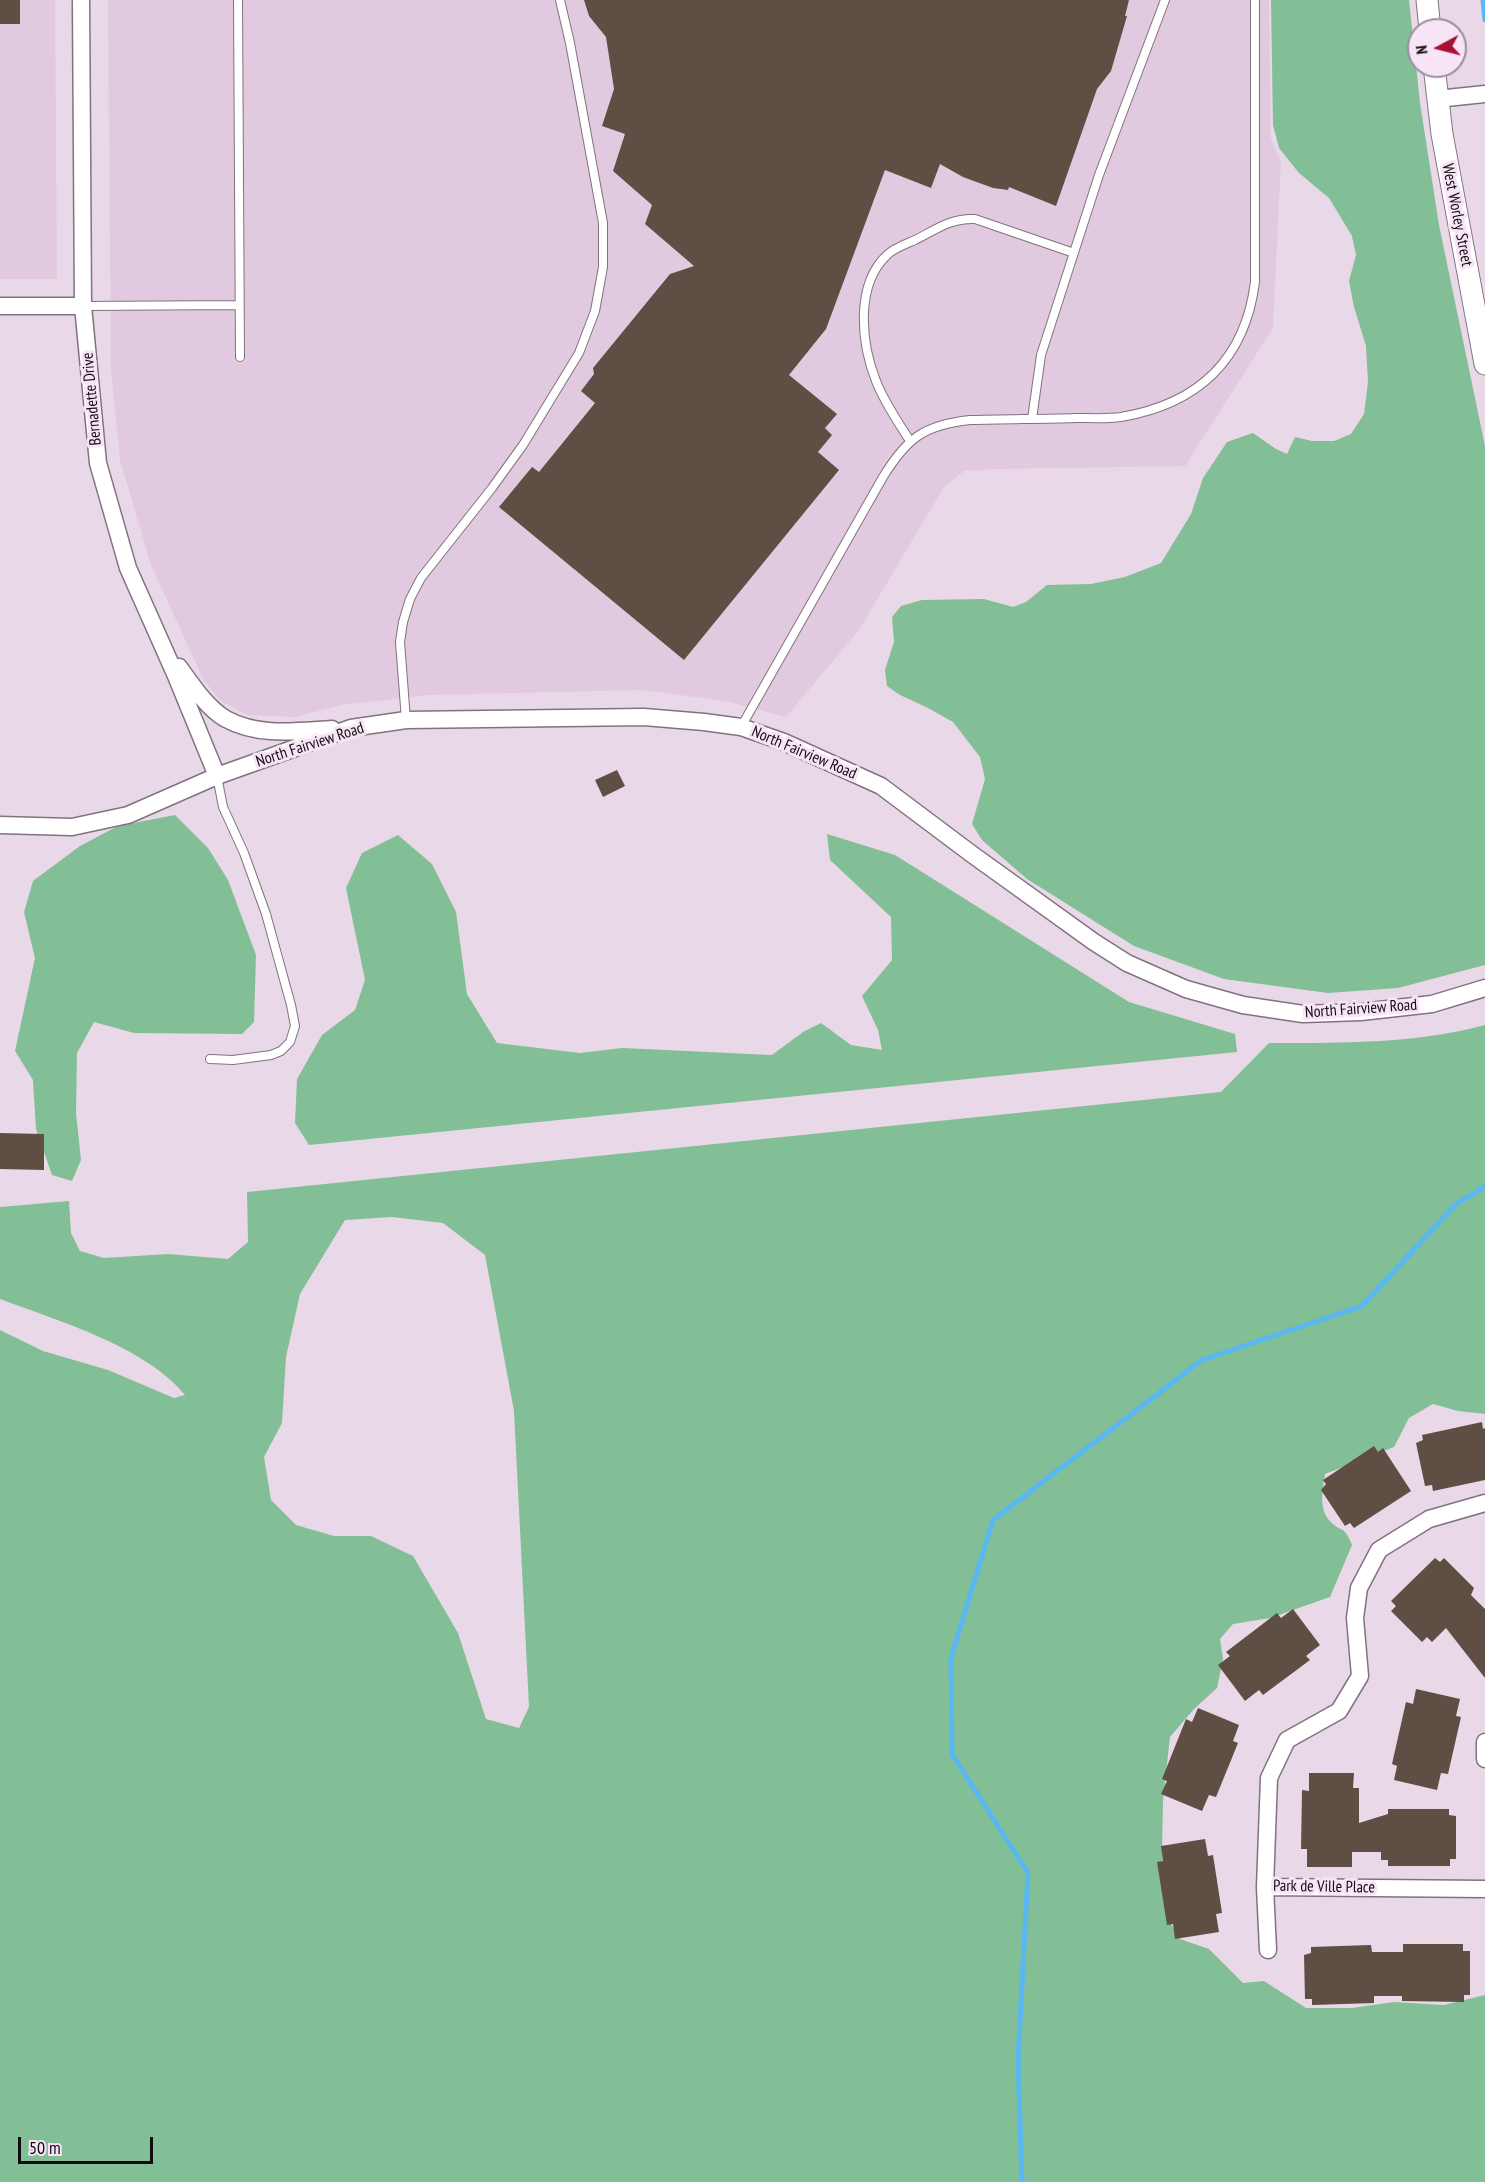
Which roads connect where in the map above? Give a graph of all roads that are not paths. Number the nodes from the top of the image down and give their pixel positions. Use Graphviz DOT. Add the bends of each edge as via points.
graph roads {
  1 [pos="81,0"];
  2 [pos="238,0"];
  3 [pos="560,0"];
  4 [pos="1165,0"];
  5 [pos="1255,0"];
  6 [pos="1427,0"];
  7 [pos="1429,18"];
  8 [pos="1435,78"];
  9 [pos="1478,94"];
  10 [pos="1437,99"];
  11 [pos="1074,253"];
  12 [pos="239,305"];
  13 [pos="0,306"];
  14 [pos="84,306"];
  15 [pos="240,357"];
  16 [pos="1485,364"];
  17 [pos="1032,419"];
  18 [pos="909,441"];
  19 [pos="163,645"];
  20 [pos="406,720"];
  21 [pos="741,727"];
  22 [pos="351,728"];
  23 [pos="217,776"];
  24 [pos="0,825"];
  25 [pos="1485,988"];
  26 [pos="210,1059"];
  27 [pos="1485,1503"];
  28 [pos="1485,1743"];
  29 [pos="1485,1759"];
  30 [pos="1265,1887"];
  31 [pos="1485,1889"];
  32 [pos="1268,1950"];
  1 -- 14 [label="street, Bernadette Drive"];
  2 -- 12 [label="lane"];
  3 -- 20 [label="lane" via="603,223 603,267 595,311 579,353 524,445 410,599 400,642"];
  4 -- 11 [label="lane" via="1110,144"];
  5 -- 17 [label="lane" via="1255,282 1246,325 1236,345 1204,382 1159,408 1120,417"];
  6 -- 7 [label="street"];
  8 -- 10 [label="street, West Worley Street"];
  9 -- 10 [label="street"];
  10 -- 16 [label="street, West Worley Street"];
  11 -- 17 [label="lane" via="1041,355"];
  11 -- 18 [label="lane" via="975,219 958,218 888,253 875,269 867,291 867,352 876,382"];
  12 -- 14 [label="lane"];
  12 -- 15 [label="lane"];
  13 -- 14 [label="street"];
  14 -- 19 [label="street, Bernadette Drive" via="98,463 128,568"];
  17 -- 18 [label="lane" via="951,422"];
  18 -- 21 [label="lane" via="882,477"];
  19 -- 22 [label="street" via="200,695 225,718 275,732"];
  19 -- 23 [label="street, Bernadette Drive"];
  20 -- 21 [label="street, North Fairview Road" via="644,717"];
  20 -- 22 [label="street, North Fairview Road"];
  21 -- 25 [label="street, North Fairview Road" via="881,786 1094,942 1127,963 1186,989 1243,1005 1303,1014 1432,1004"];
  22 -- 23 [label="street, North Fairview Road"];
  23 -- 24 [label="street, North Fairview Road" via="128,815 72,827"];
  23 -- 26 [label="lane" via="223,807 266,914 294,1026 290,1042 271,1055"];
  27 -- 30 [label="street, Park de Ville Place" via="1429,1519 1379,1550 1359,1588 1355,1618 1360,1676 1339,1711 1287,1740 1269,1778"];
  28 -- 29 [label="street"];
  30 -- 31 [label="street, Park de Ville Place"];
  30 -- 32 [label="street"];
}
